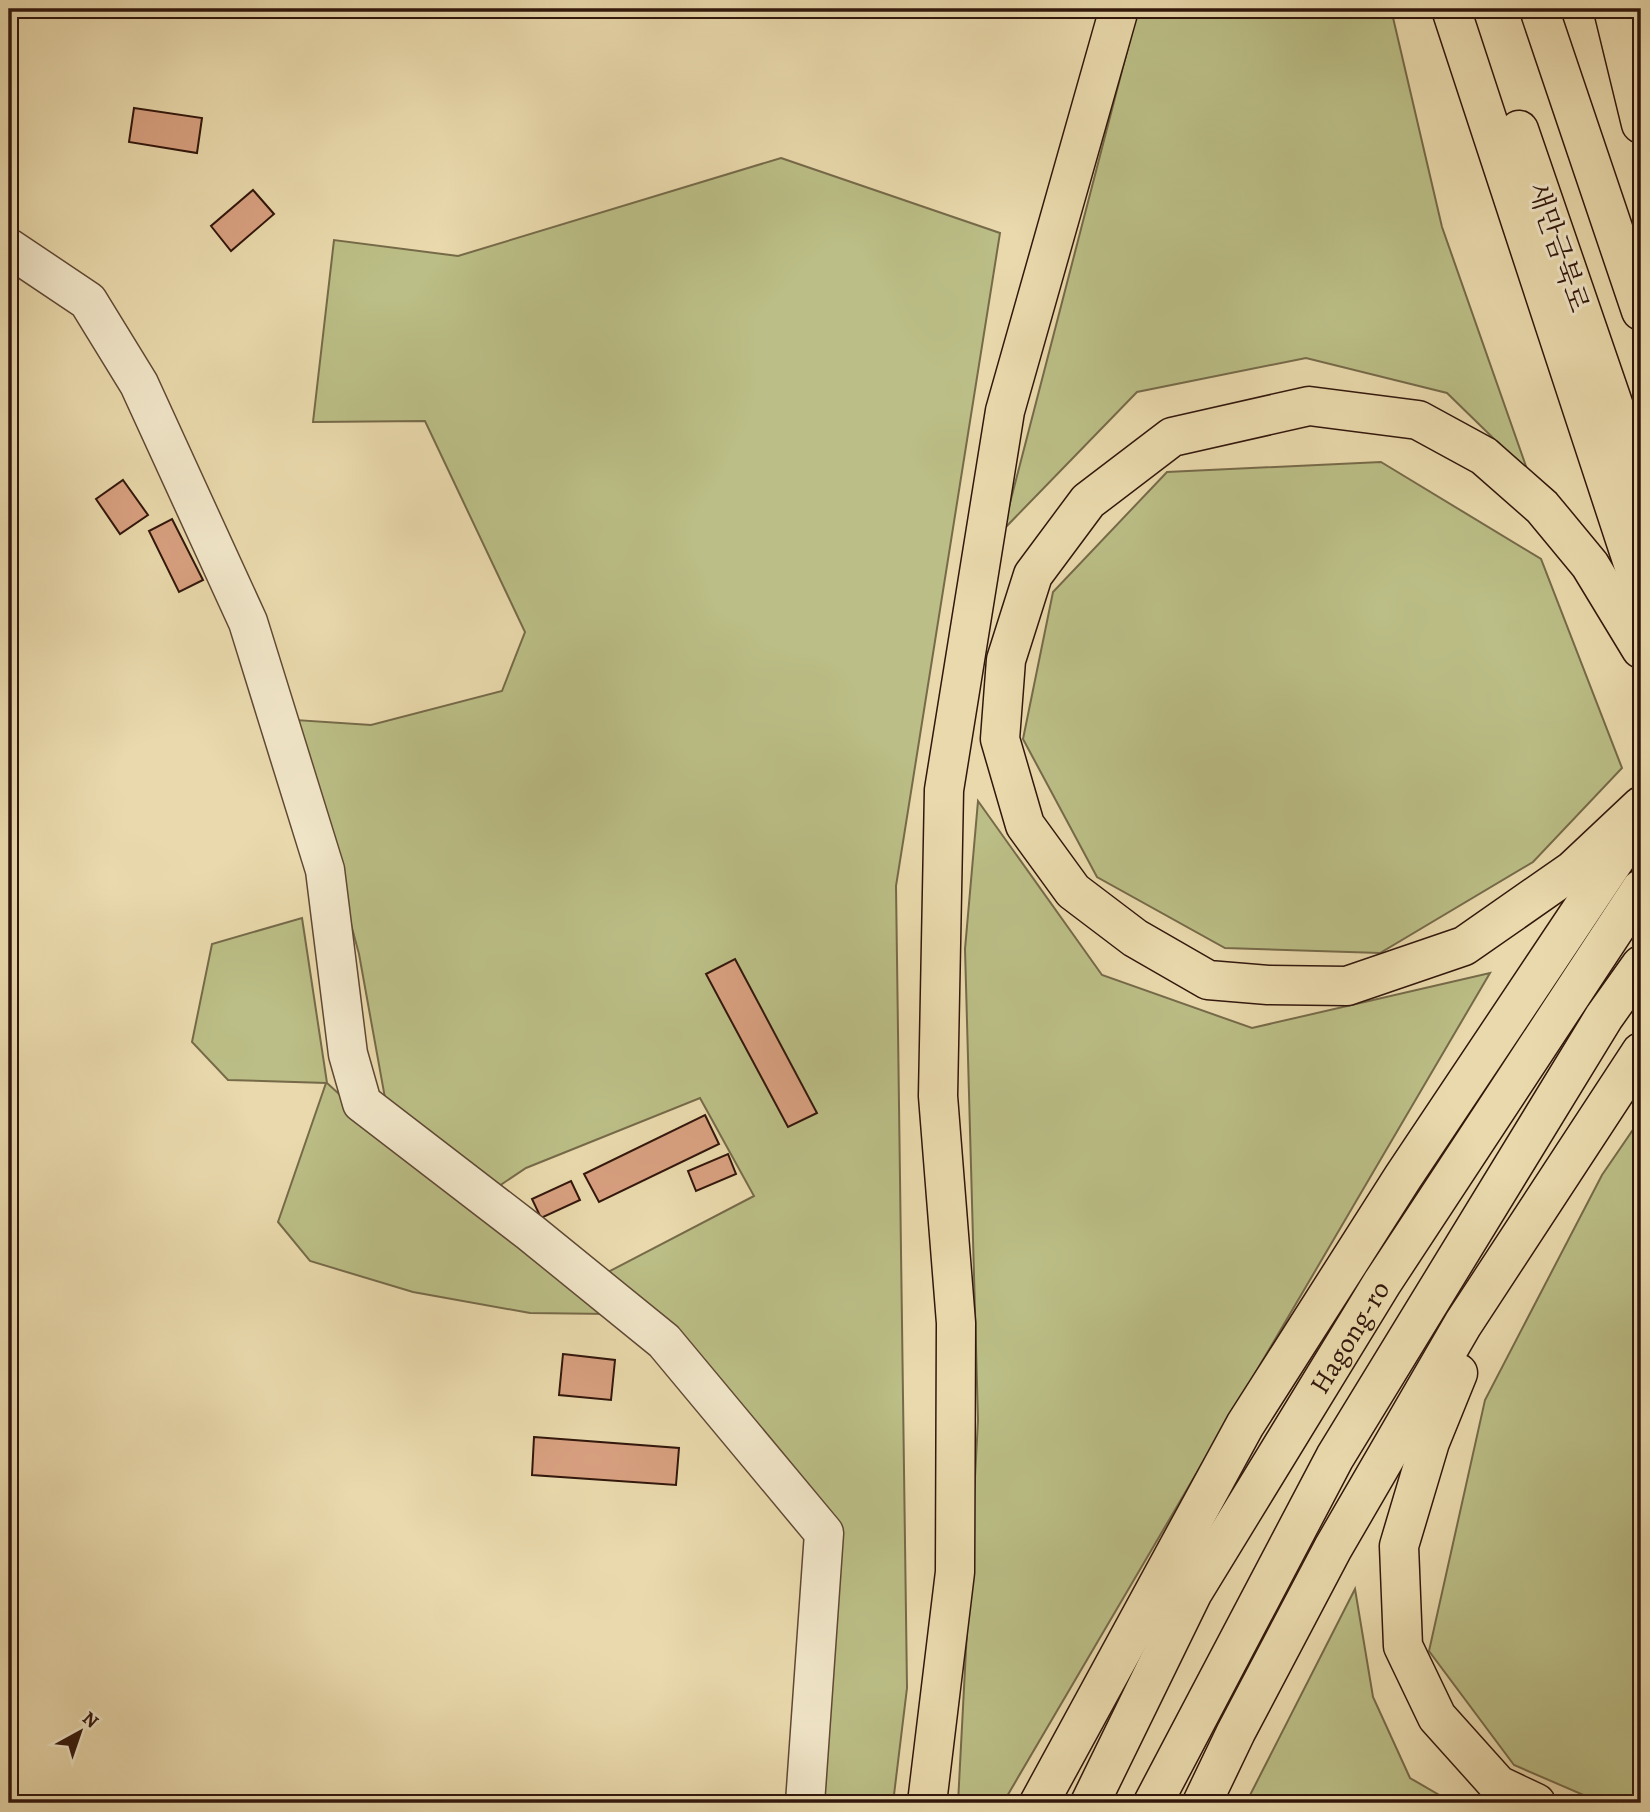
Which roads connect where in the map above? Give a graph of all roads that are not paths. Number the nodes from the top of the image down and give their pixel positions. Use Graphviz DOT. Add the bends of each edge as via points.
graph roads {
  1 [pos="1119,9"];
  2 [pos="1451,9"];
  3 [pos="1479,9"];
  4 [pos="1539,9"];
  5 [pos="1613,9"];
  6 [pos="1641,124"];
  7 [pos="9,248"];
  8 [pos="1641,311"];
  9 [pos="1641,485"];
  10 [pos="1641,588"];
  11 [pos="1641,649"];
  12 [pos="1641,806"];
  13 [pos="1641,820"];
  14 [pos="1641,889"];
  15 [pos="1641,965"];
  16 [pos="1641,1052"];
  17 [pos="1500,1268"];
  18 [pos="805,1803"];
  19 [pos="926,1803"];
  20 [pos="1039,1803"];
  21 [pos="1090,1803"];
  22 [pos="1153,1803"];
  23 [pos="1202,1803"];
  24 [pos="1536,1803"];
  1 -- 19 [label="main road" via="1005,411 944,790 938,1096 956,1323 955,1573"];
  2 -- 10 [label="main road"];
  3 -- 9 [label="main road, 새만금북로"];
  4 -- 8 [label="main road, 새만금북로"];
  5 -- 6 [label="main road"];
  7 -- 18 [label="street" via="88,301 139,384 248,622 325,870 348,1054 362,1103 664,1341 824,1533"];
  11 -- 12 [label="main road" via="1590,565 1542,507 1484,456 1418,419 1309,406 1172,437 1088,501 1032,575 1006,660 1000,739 1025,825 1073,891 1135,938 1208,980 1347,986 1464,946 1573,870"];
  13 -- 20 [label="main road" via="1403,1177 1245,1425"];
  14 -- 21 [label="main road, Hagong-ro" via="1382,1283 1193,1592"];
  15 -- 22 [label="main road, Hagong-ro" via="1604,1017 1335,1457"];
  16 -- 17 [label="main road"];
  17 -- 23 [label="main road" via="1333,1548"];
  17 -- 24 [label="main road" via="1430,1442 1399,1546 1403,1646 1437,1717 1498,1785"];
}
